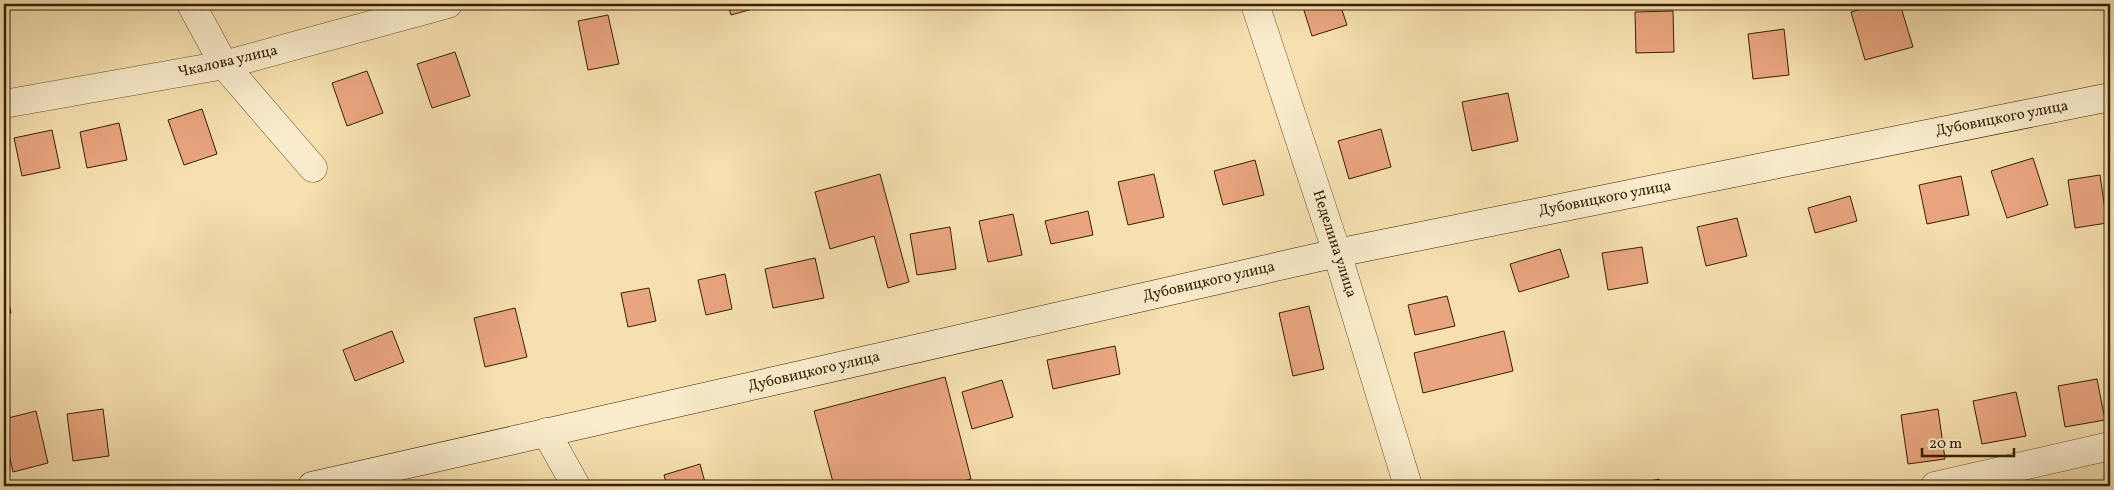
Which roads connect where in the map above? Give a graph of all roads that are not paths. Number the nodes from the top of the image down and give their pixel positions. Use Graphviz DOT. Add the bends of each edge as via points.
graph roads {
  1 [pos="192,4"];
  2 [pos="448,4"];
  3 [pos="1255,4"];
  4 [pos="224,66"];
  5 [pos="2110,97"];
  6 [pos="4,104"];
  7 [pos="313,168"];
  8 [pos="1337,253"];
  9 [pos="546,432"];
  10 [pos="2110,446"];
  11 [pos="318,486"];
  12 [pos="576,486"];
  13 [pos="1408,486"];
  14 [pos="1935,486"];
  1 -- 4 [label="street"];
  2 -- 4 [label="street, Чкалова улица"];
  3 -- 8 [label="street, Неделина улица"];
  4 -- 6 [label="street, Чкалова улица"];
  4 -- 7 [label="street"];
  5 -- 8 [label="street, Дубовицкого улица"];
  8 -- 9 [label="street, Дубовицкого улица"];
  8 -- 13 [label="street, Неделина улица"];
  9 -- 11 [label="street, Дубовицкого улица"];
  9 -- 12 [label="street"];
  10 -- 14 [label="street"];
}
